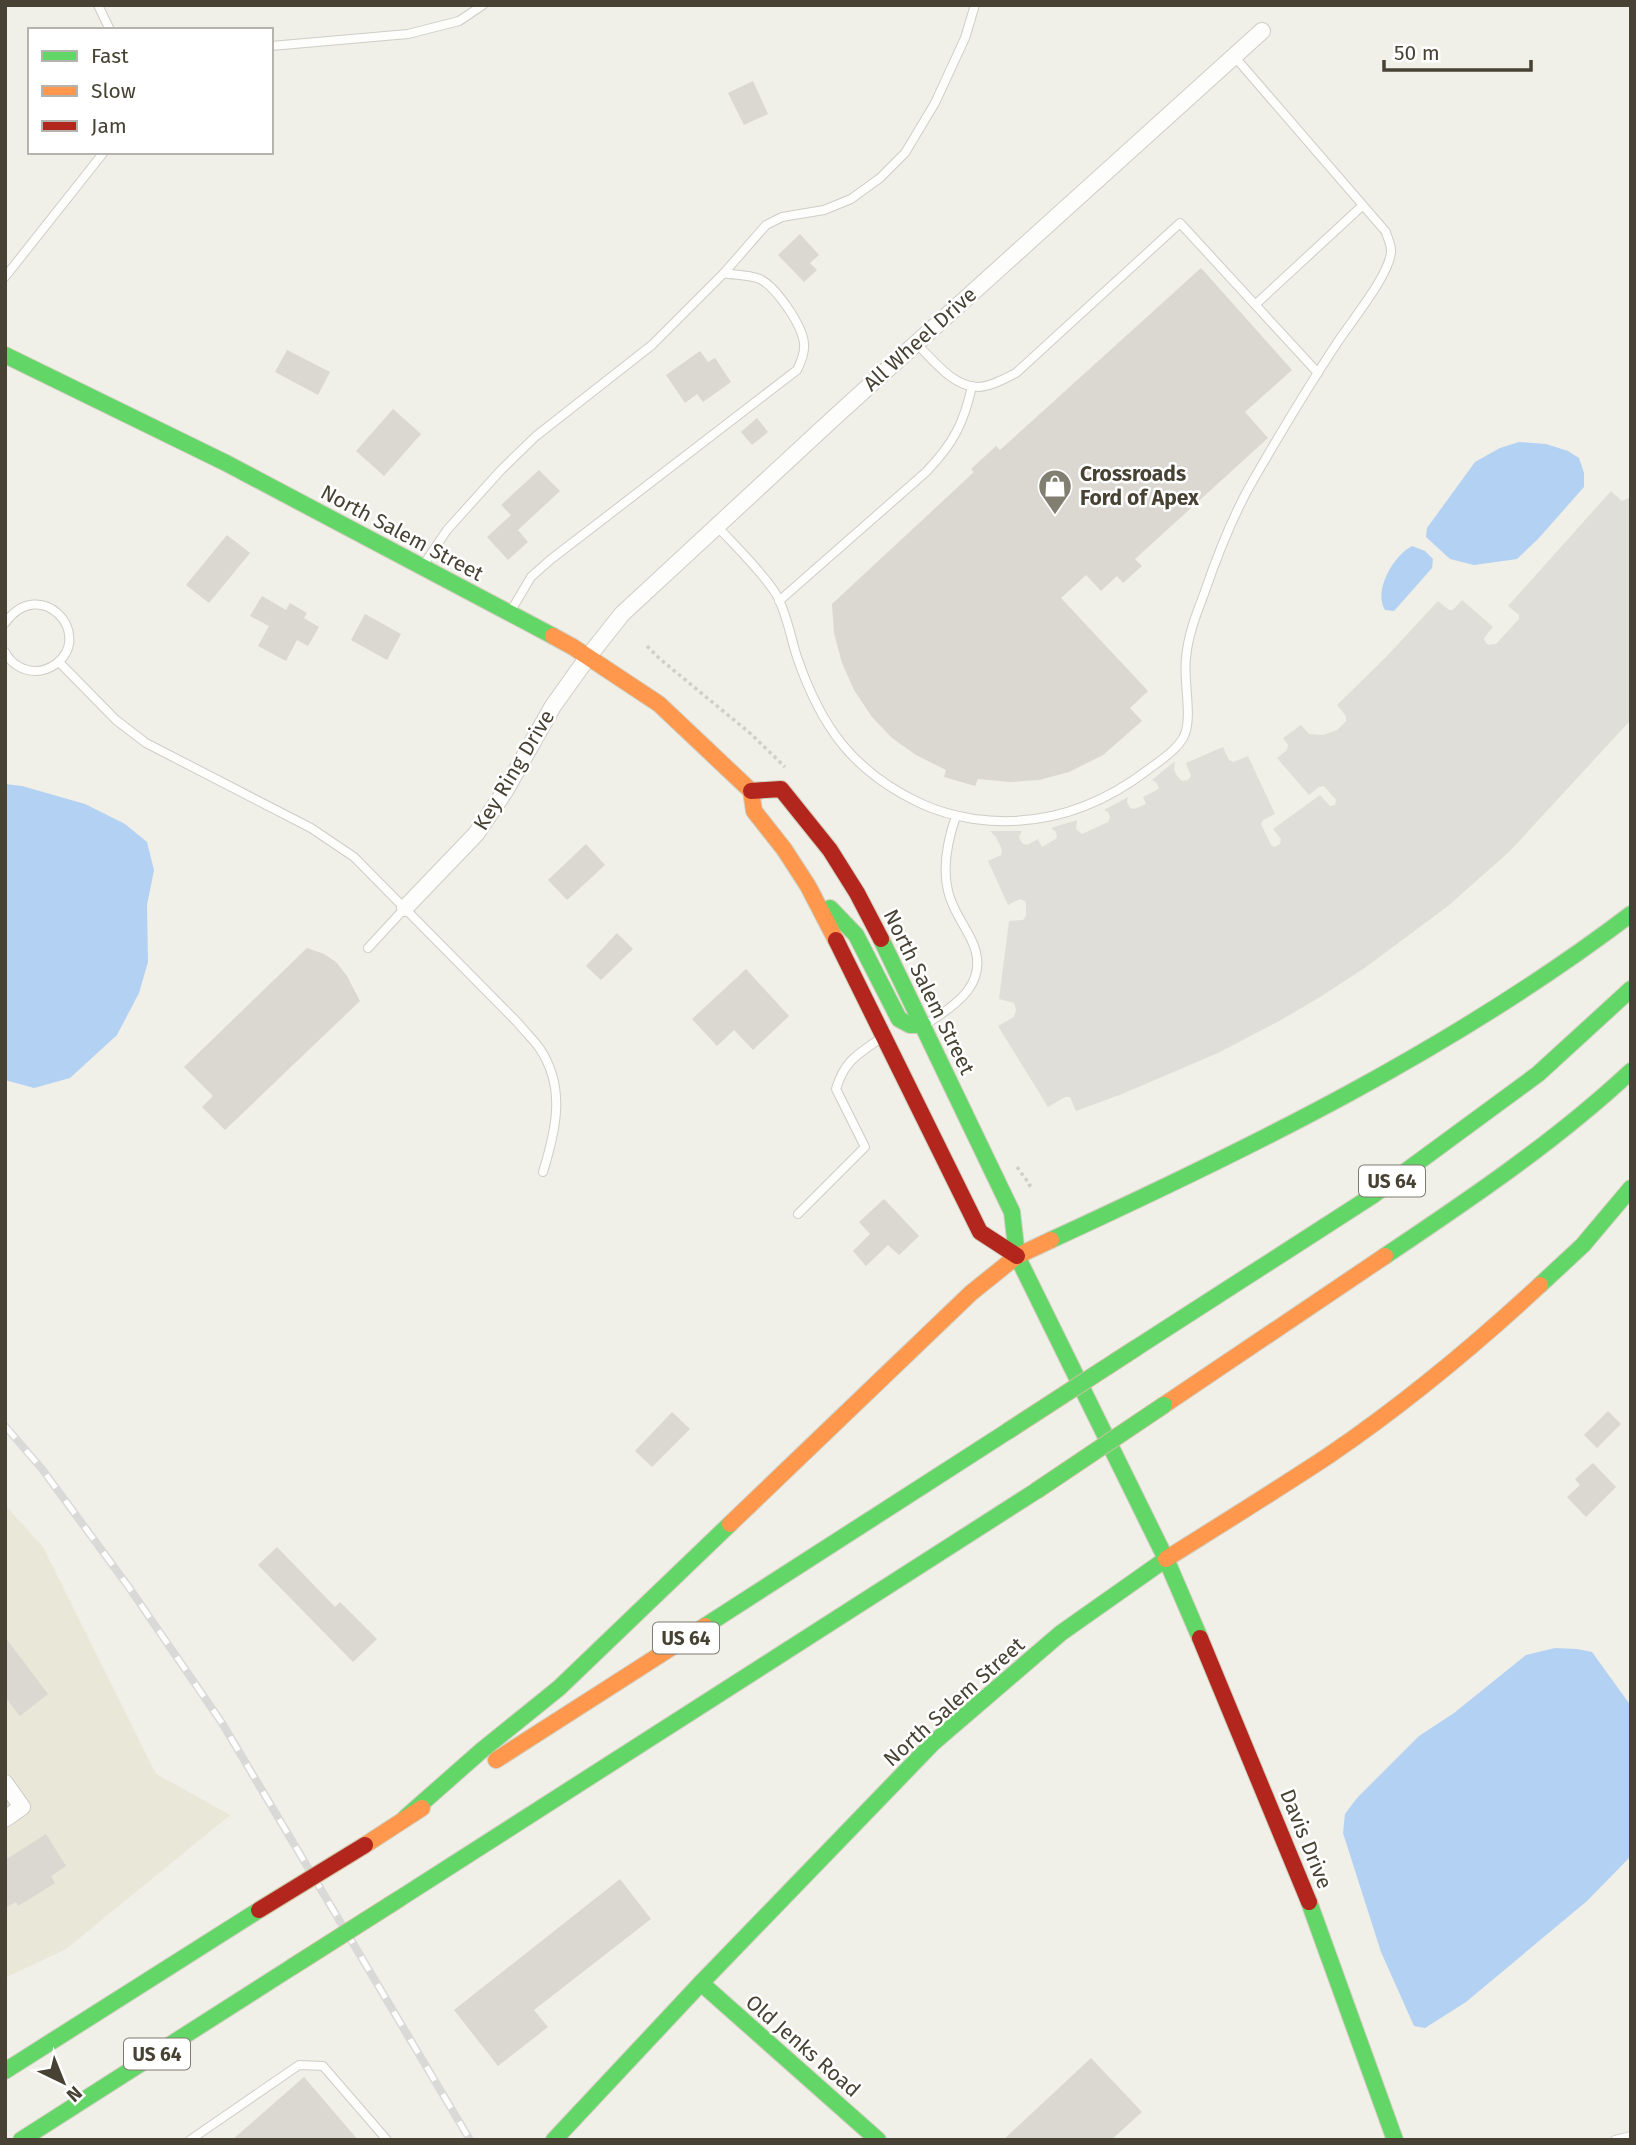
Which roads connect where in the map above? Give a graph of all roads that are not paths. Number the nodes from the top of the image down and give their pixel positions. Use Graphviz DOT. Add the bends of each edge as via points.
graph roads {
  1 [pos="98,5"];
  2 [pos="483,5"];
  3 [pos="975,5"];
  4 [pos="109,28"];
  5 [pos="1262,31"];
  6 [pos="273,46"];
  7 [pos="1234,56"];
  8 [pos="102,154"];
  9 [pos="1362,206"];
  10 [pos="724,273"];
  11 [pos="5,277"];
  12 [pos="1255,304"];
  13 [pos="916,343"];
  14 [pos="5,355"];
  15 [pos="1318,373"];
  16 [pos="972,386"];
  17 [pos="716,525"];
  18 [pos="422,567"];
  19 [pos="779,601"];
  20 [pos="510,613"];
  21 [pos="5,623"];
  22 [pos="5,652"];
  23 [pos="588,657"];
  24 [pos="59,662"];
  25 [pos="751,791"];
  26 [pos="956,816"];
  27 [pos="808,886"];
  28 [pos="405,908"];
  29 [pos="1631,914"];
  30 [pos="368,948"];
  31 [pos="1631,989"];
  32 [pos="923,1025"];
  33 [pos="883,1036"];
  34 [pos="1631,1071"];
  35 [pos="543,1172"];
  36 [pos="1631,1188"];
  37 [pos="798,1214"];
  38 [pos="1017,1256"];
  39 [pos="1166,1559"];
  40 [pos="5,1783"];
  41 [pos="405,1818"];
  42 [pos="5,1819"];
  43 [pos="701,1983"];
  44 [pos="5,2071"];
  45 [pos="1631,2136"];
  46 [pos="21,2140"];
  47 [pos="190,2140"];
  48 [pos="387,2140"];
  49 [pos="554,2140"];
  50 [pos="878,2140"];
  51 [pos="1395,2140"];
  52 [pos="1615,2140"];
  1 -- 4 [label="lane"];
  2 -- 6 [label="lane" via="459,21 408,34"];
  3 -- 10 [label="lane" via="935,103 905,153 851,199 766,225"];
  5 -- 7 [label="street, All Wheel Drive"];
  7 -- 9 [label="lane"];
  7 -- 13 [label="street, All Wheel Drive"];
  8 -- 11 [label="lane"];
  9 -- 12 [label="lane"];
  9 -- 15 [label="lane" via="1386,232 1391,250 1372,292"];
  10 -- 18 [label="lane" via="652,345 536,436 501,470 447,530"];
  10 -- 20 [label="lane" via="758,278 786,306 804,344 797,370 550,559 531,577"];
  12 -- 15 [label="lane"];
  12 -- 16 [label="lane" via="1180,223 1016,373 996,383"];
  13 -- 16 [label="lane" via="952,377"];
  13 -- 17 [label="street, All Wheel Drive"];
  14 -- 18 [label="main road, North Salem Street" via="226,463"];
  15 -- 26 [label="lane" via="1229,525 1189,636 1184,684 1188,723 1179,743 1138,778 1080,809 1007,823"];
  16 -- 19 [label="lane" via="966,412 943,454"];
  17 -- 19 [label="lane"];
  17 -- 23 [label="street, All Wheel Drive" via="622,614"];
  18 -- 20 [label="main road, North Salem Street"];
  19 -- 26 [label="lane" via="805,681 833,734 875,776 922,804"];
  20 -- 23 [label="main road, North Salem Street"];
  21 -- 24 [label="lane" via="11,614 30,604 60,614 69,643"];
  22 -- 24 [label="lane" via="26,670 38,671"];
  23 -- 25 [label="main road, North Salem Street" via="659,704"];
  23 -- 28 [label="street, Key Ring Drive" via="476,834"];
  24 -- 28 [label="lane" via="134,735 331,840"];
  25 -- 27 [label="main road, North Salem Street" via="754,811"];
  25 -- 32 [label="main road, North Salem Street" via="781,789 812,826 857,893"];
  26 -- 32 [label="lane" via="947,856 947,883 954,909 976,950 976,973 965,996"];
  27 -- 32 [label="main road" via="856,935 899,1019 913,1027"];
  27 -- 33 [label="main road, North Salem Street"];
  28 -- 30 [label="lane"];
  28 -- 35 [label="lane" via="540,1048 553,1075 557,1121"];
  29 -- 38 [label="main road" via="1473,1023 1363,1087 1205,1169"];
  31 -- 41 [label="main road, US 64, bridge" via="1538,1074 1371,1196"];
  32 -- 38 [label="main road, North Salem Street" via="1012,1212"];
  33 -- 37 [label="lane" via="842,1070 836,1089 865,1147"];
  33 -- 38 [label="main road, North Salem Street" via="980,1232"];
  34 -- 46 [label="main road, US 64, bridge" via="1591,1108 1448,1214 1036,1491"];
  36 -- 39 [label="main road" via="1583,1245 1420,1389 1329,1455"];
  38 -- 39 [label="main road, North Salem Street"];
  38 -- 41 [label="main road" via="971,1293 559,1688"];
  39 -- 43 [label="main road, North Salem Street" via="1061,1633 933,1743"];
  39 -- 51 [label="main road, Davis Drive" via="1321,1932"];
  40 -- 42 [label="street" via="22,1807"];
  41 -- 44 [label="main road, US 64, bridge"];
  43 -- 49 [label="main road, North Salem Street"];
  43 -- 50 [label="main road, Old Jenks Road"];
  45 -- 52 [label="lane"];
  47 -- 48 [label="lane" via="299,2065 323,2066"];
}
